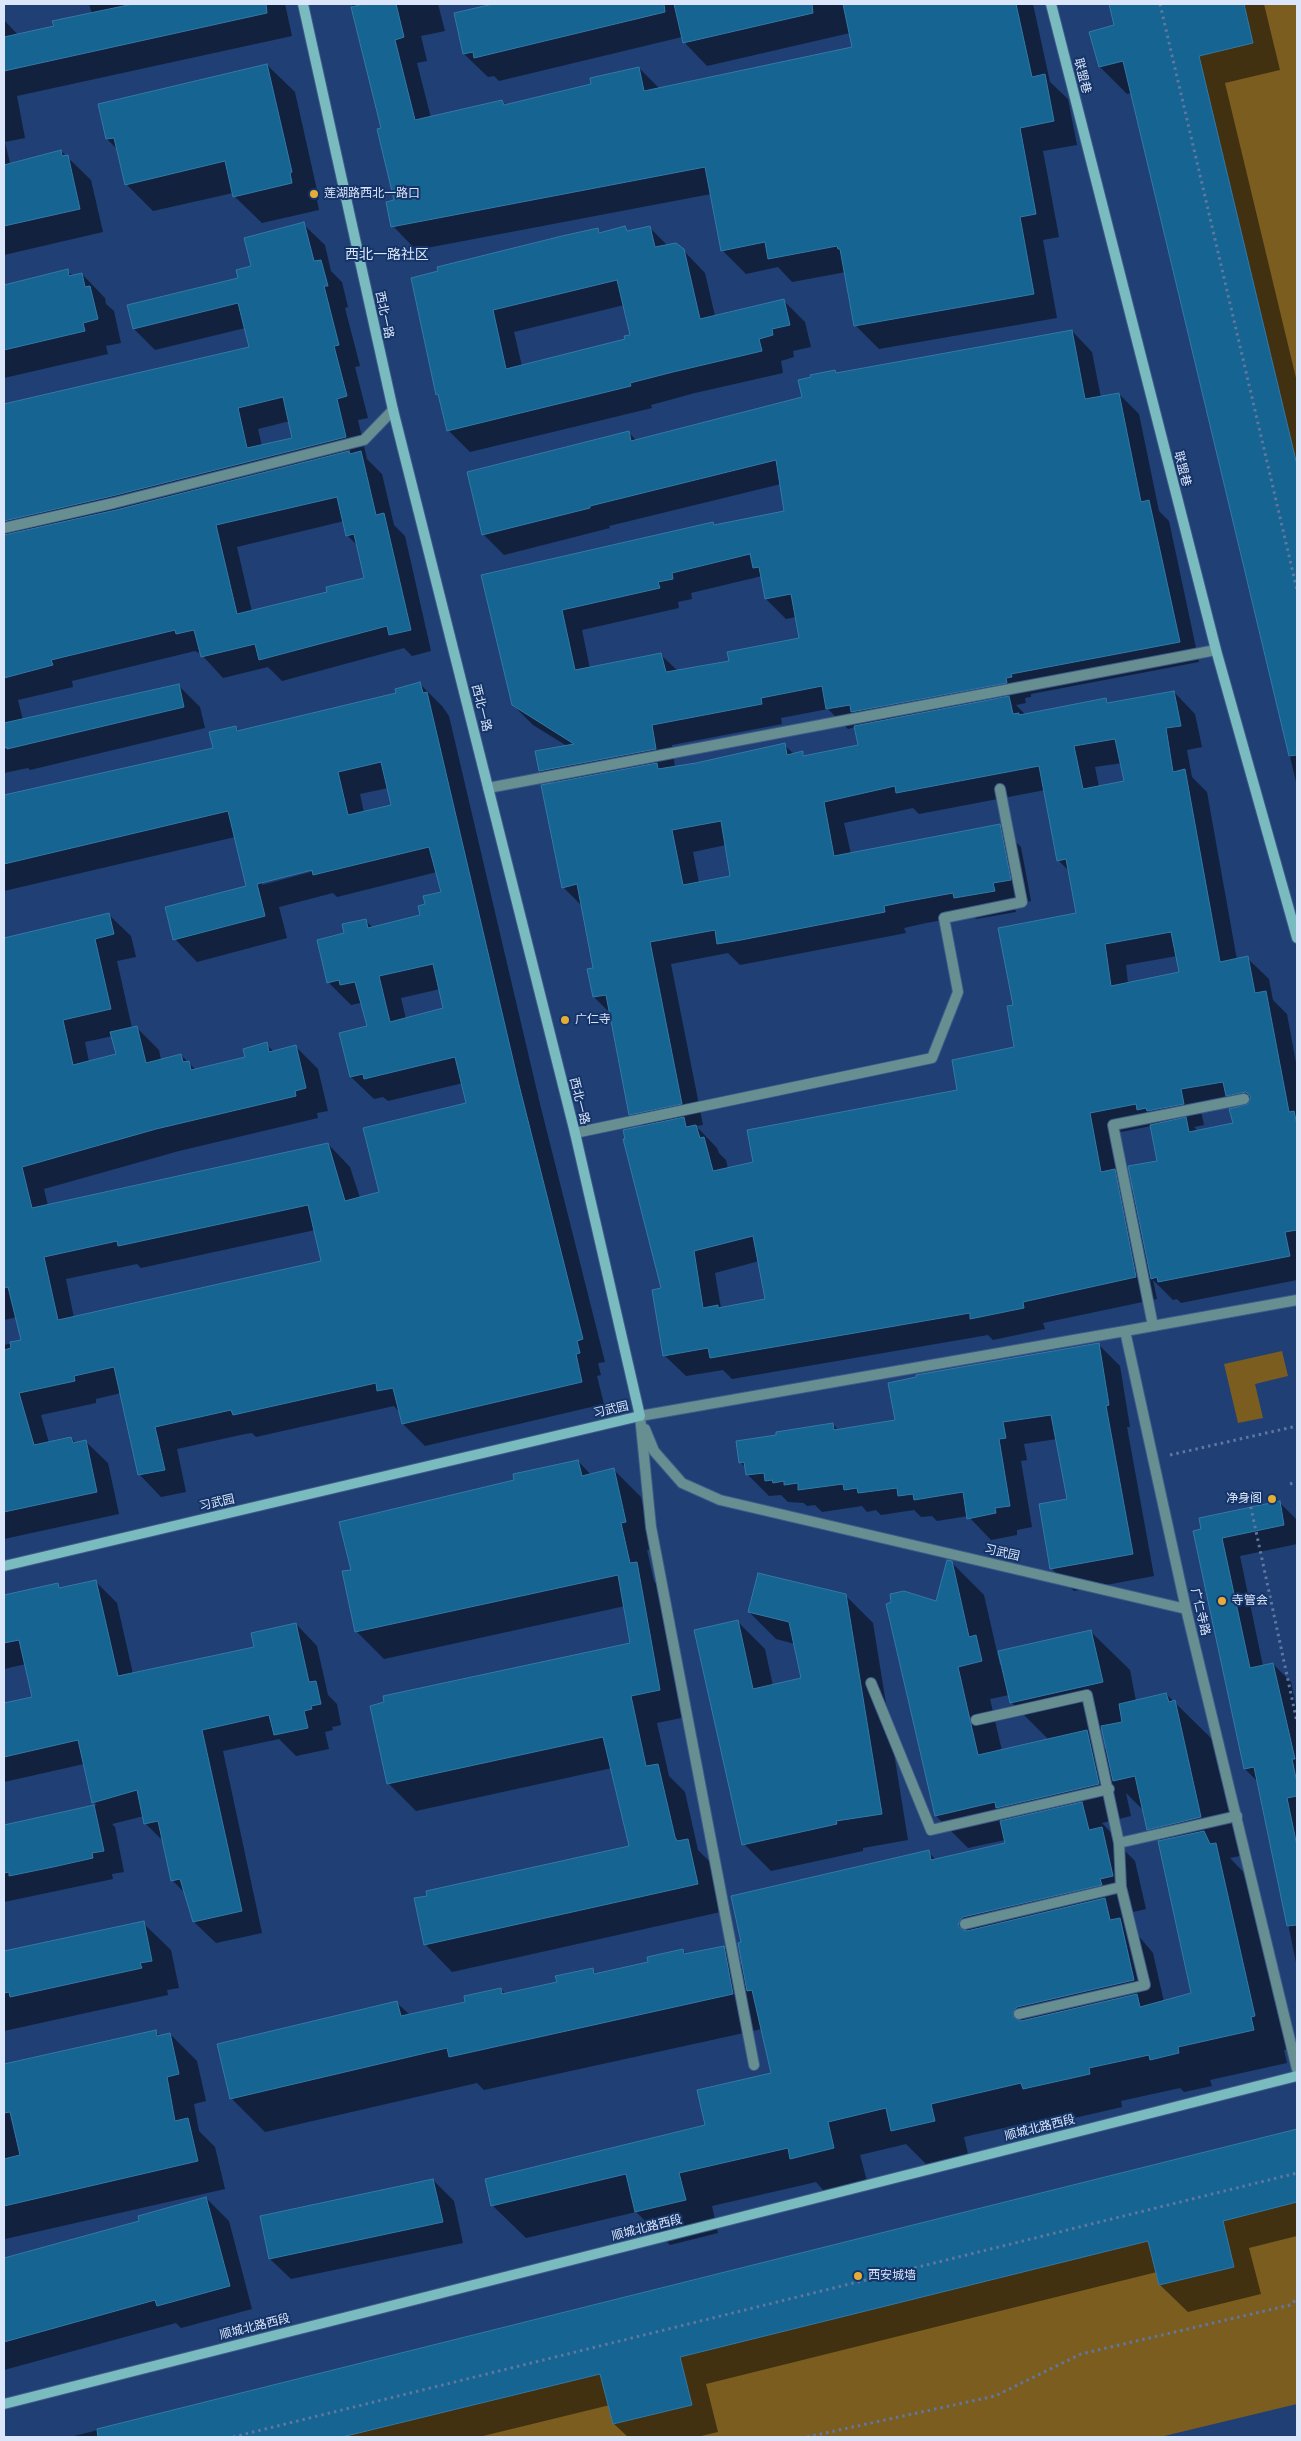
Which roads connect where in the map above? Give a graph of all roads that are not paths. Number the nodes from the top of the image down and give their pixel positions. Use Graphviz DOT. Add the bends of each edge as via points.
graph roads {
  1 [pos="303,4"];
  2 [pos="1051,4"];
  3 [pos="392,410"];
  4 [pos="4,528"];
  5 [pos="1216,650"];
  6 [pos="488,788"];
  7 [pos="1000,789"];
  8 [pos="1297,938"];
  9 [pos="1244,1099"];
  10 [pos="575,1134"];
  11 [pos="1297,1300"];
  12 [pos="1153,1326"];
  13 [pos="1125,1331"];
  14 [pos="640,1416"];
  15 [pos="4,1566"];
  16 [pos="1186,1609"];
  17 [pos="870,1683"];
  18 [pos="976,1720"];
  19 [pos="1109,1789"];
  20 [pos="1237,1816"];
  21 [pos="1119,1843"];
  22 [pos="1121,1888"];
  23 [pos="965,1924"];
  24 [pos="1019,2014"];
  25 [pos="754,2065"];
  26 [pos="1297,2069"];
  27 [pos="1297,2076"];
  28 [pos="4,2404"];
  1 -- 3 [label="street, 西北一路"];
  2 -- 5 [label="street, 联盟巷"];
  3 -- 4 [label="street" via="364,440"];
  3 -- 6 [label="street, 西北一路"];
  5 -- 6 [label="street"];
  5 -- 8 [label="street, 联盟巷"];
  6 -- 10 [label="street, 西北一路"];
  7 -- 10 [label="street" via="1022,902 944,918 958,992 932,1058"];
  9 -- 12 [label="street" via="1113,1125"];
  10 -- 14 [label="street, 西北一路"];
  11 -- 12 [label="street"];
  12 -- 13 [label="street"];
  13 -- 14 [label="street"];
  13 -- 16 [label="street, 广仁寺路"];
  14 -- 15 [label="street, 习武园"];
  14 -- 16 [label="street, 习武园" via="654,1451 666,1467 682,1483 720,1500"];
  14 -- 25 [label="street" via="651,1527"];
  16 -- 20 [label="street, 广仁寺路"];
  17 -- 19 [label="street" via="931,1830"];
  18 -- 19 [label="street" via="1087,1694"];
  19 -- 21 [label="street"];
  20 -- 21 [label="street"];
  20 -- 26 [label="street, 广仁寺路"];
  21 -- 22 [label="street"];
  22 -- 23 [label="street"];
  22 -- 24 [label="street" via="1145,1985"];
  27 -- 28 [label="street, 顺城北路西段"];
}
